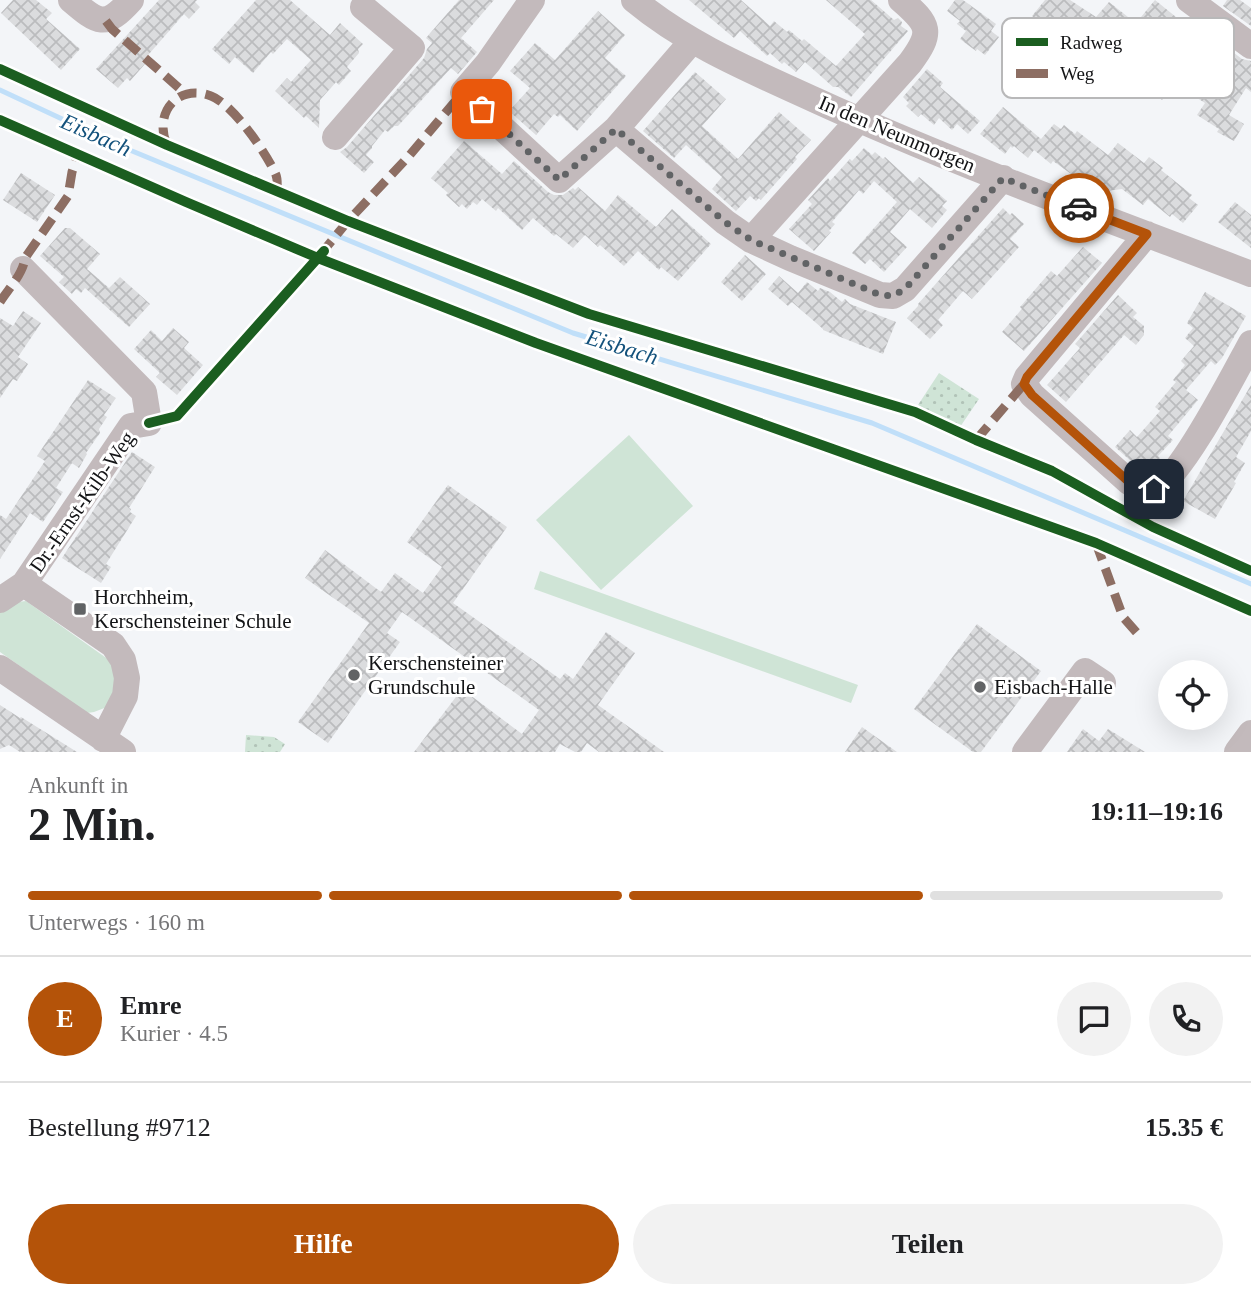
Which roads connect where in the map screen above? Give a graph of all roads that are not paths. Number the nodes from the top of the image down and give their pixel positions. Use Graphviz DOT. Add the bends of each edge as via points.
graph roads {
  1 [pos="71,0"];
  2 [pos="131,0"];
  3 [pos="532,0"];
  4 [pos="634,0"];
  5 [pos="901,0"];
  6 [pos="1189,0"];
  7 [pos="362,2"];
  8 [pos="1213,18"];
  9 [pos="1234,33"];
  10 [pos="692,41"];
  11 [pos="1251,46"];
  12 [pos="858,120"];
  13 [pos="616,129"];
  14 [pos="334,137"];
  15 [pos="1003,178"];
  16 [pos="1147,234"];
  17 [pos="751,240"];
  18 [pos="23,269"];
  19 [pos="1251,274"];
  20 [pos="1251,343"];
  21 [pos="24,584"];
  22 [pos="0,600"];
  23 [pos="0,668"];
  24 [pos="1103,683"];
  25 [pos="1251,733"];
  26 [pos="113,745"];
  27 [pos="1026,752"];
  28 [pos="1237,752"];
  1 -- 2 [label="street" via="106,21"];
  3 -- 13 [label="street" via="463,92 559,180"];
  4 -- 10 [label="street, In den Neunmorgen"];
  5 -- 12 [label="street" via="925,25 926,36 910,63"];
  6 -- 8 [label="street"];
  7 -- 14 [label="street" via="412,48"];
  9 -- 11 [label="street"];
  10 -- 12 [label="street, In den Neunmorgen"];
  10 -- 13 [label="street"];
  12 -- 15 [label="street, In den Neunmorgen"];
  12 -- 17 [label="street"];
  13 -- 17 [label="street"];
  15 -- 16 [label="street, In den Neunmorgen"];
  15 -- 17 [label="street" via="905,289 893,296 880,295"];
  16 -- 19 [label="street, In den Neunmorgen"];
  16 -- 20 [label="street" via="1027,377 1024,384 1032,395 1129,482 1154,489 1178,469"];
  18 -- 21 [label="street, Dr.-Ernst-Kilb-Weg" via="144,393 149,423 131,426"];
  21 -- 22 [label="street, Dr.-Ernst-Kilb-Weg"];
  21 -- 26 [label="street, Dr.-Ernst-Kilb-Weg" via="113,645 123,660 125,696"];
  23 -- 26 [label="street"];
  24 -- 27 [label="street" via="1085,671"];
  25 -- 28 [label="street"];
}
